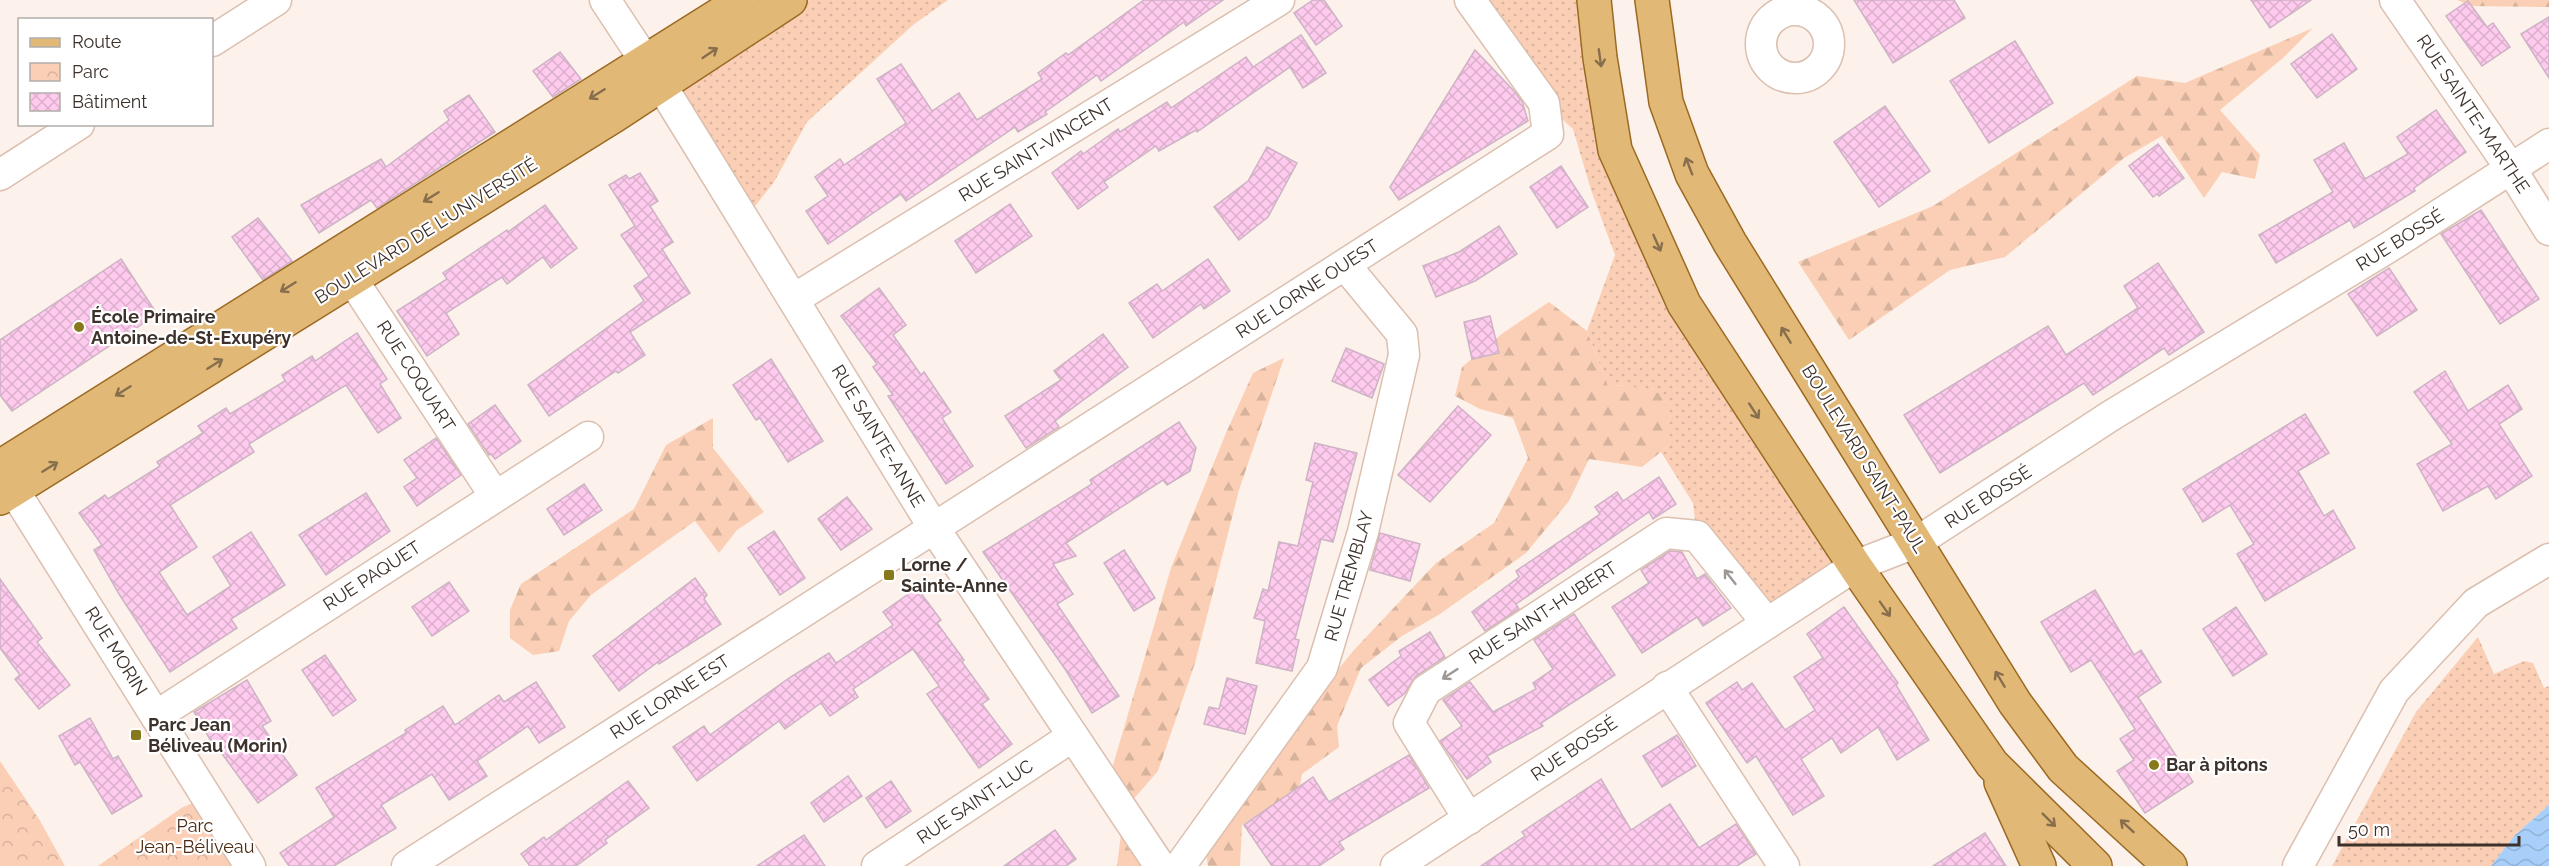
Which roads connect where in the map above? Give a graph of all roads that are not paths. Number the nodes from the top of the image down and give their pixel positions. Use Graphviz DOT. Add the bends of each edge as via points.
graph roads {
  1 [pos="276,0"];
  2 [pos="605,0"];
  3 [pos="743,0"];
  4 [pos="789,0"];
  5 [pos="1279,0"];
  6 [pos="1470,0"];
  7 [pos="1594,0"];
  8 [pos="1652,0"];
  9 [pos="2395,0"];
  10 [pos="213,39"];
  11 [pos="654,74"];
  12 [pos="76,126"];
  13 [pos="2549,144"];
  14 [pos="2511,169"];
  15 [pos="0,175"];
  16 [pos="2549,230"];
  17 [pos="1345,265"];
  18 [pos="344,267"];
  19 [pos="794,299"];
  20 [pos="588,436"];
  21 [pos="4,481"];
  22 [pos="495,496"];
  23 [pos="934,528"];
  24 [pos="1917,542"];
  25 [pos="2549,559"];
  26 [pos="1855,566"];
  27 [pos="1767,623"];
  28 [pos="1667,687"];
  29 [pos="156,716"];
  30 [pos="1073,736"];
  31 [pos="1992,764"];
  32 [pos="1469,819"];
  33 [pos="927,835"];
  34 [pos="250,866"];
  35 [pos="407,866"];
  36 [pos="877,866"];
  37 [pos="921,866"];
  38 [pos="1160,866"];
  39 [pos="1180,866"];
  40 [pos="1396,866"];
  41 [pos="1784,866"];
  42 [pos="2039,866"];
  43 [pos="2094,866"];
  44 [pos="2170,866"];
  45 [pos="2298,866"];
  1 -- 10 [label="street"];
  2 -- 11 [label="street, RUE SAINTE-ANNE"];
  3 -- 11 [label="main road, BOULEVARD DE L'UNIVERSITÉ"];
  11 -- 4 [label="main road, BOULEVARD DE L'UNIVERSITÉ, one-way"];
  5 -- 19 [label="street, RUE SAINT-VINCENT"];
  6 -- 17 [label="street, RUE LORNE OUEST" via="1544,103 1548,134"];
  7 -- 26 [label="main road, one-way" via="1616,150 1684,304"];
  24 -- 8 [label="main road, BOULEVARD SAINT-PAUL, one-way" via="1790,341 1692,174 1666,102"];
  9 -- 14 [label="street, RUE SAINTE-MARTHE"];
  11 -- 18 [label="main road, BOULEVARD DE L'UNIVERSITÉ"];
  11 -- 19 [label="street, RUE SAINTE-ANNE"];
  12 -- 15 [label="street"];
  13 -- 14 [label="street, RUE BOSSÉ"];
  14 -- 16 [label="street, RUE SAINTE-MARTHE"];
  14 -- 24 [label="street, RUE BOSSÉ" via="2389,248 2112,415"];
  17 -- 23 [label="street, RUE LORNE OUEST"];
  17 -- 39 [label="street, RUE TREMBLAY" via="1402,334 1404,356 1363,532 1322,668"];
  18 -- 21 [label="main road, BOULEVARD DE L'UNIVERSITÉ"];
  18 -- 22 [label="street, RUE COQUART"];
  19 -- 23 [label="street, RUE SAINTE-ANNE"];
  20 -- 22 [label="street, RUE PAQUET"];
  21 -- 29 [label="street, RUE MORIN"];
  22 -- 29 [label="street, RUE PAQUET"];
  23 -- 30 [label="street, RUE SAINTE-ANNE"];
  23 -- 35 [label="street, RUE LORNE EST"];
  24 -- 26 [label="street, RUE BOSSÉ"];
  44 -- 24 [label="main road, BOULEVARD SAINT-PAUL, one-way" via="2063,768 2015,703"];
  25 -- 45 [label="street" via="2476,603 2394,691"];
  26 -- 27 [label="street, RUE BOSSÉ"];
  26 -- 31 [label="main road, one-way"];
  27 -- 28 [label="street, RUE BOSSÉ"];
  27 -- 32 [label="street, RUE SAINT-HUBERT, one-way" via="1697,536 1666,533 1425,690 1409,723"];
  28 -- 32 [label="street, RUE BOSSÉ"];
  28 -- 41 [label="street"];
  29 -- 34 [label="street, RUE MORIN"];
  30 -- 33 [label="street, RUE SAINT-LUC"];
  30 -- 38 [label="street, RUE SAINTE-ANNE"];
  31 -- 42 [label="main road"];
  31 -- 43 [label="main road, one-way"];
  32 -- 40 [label="street, RUE BOSSÉ"];
  33 -- 36 [label="street, RUE SAINT-LUC"];
  33 -- 37 [label="street"];
}
